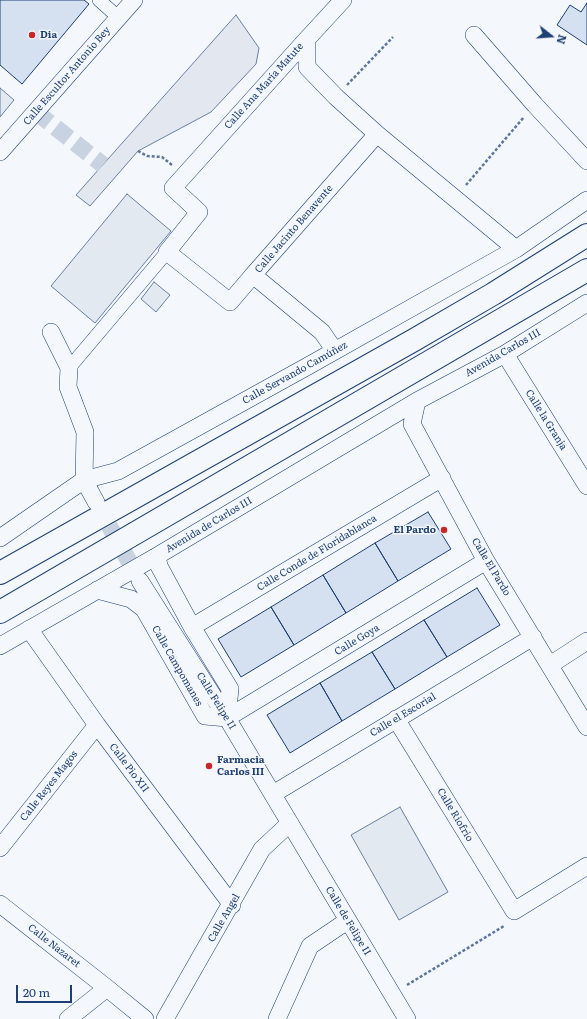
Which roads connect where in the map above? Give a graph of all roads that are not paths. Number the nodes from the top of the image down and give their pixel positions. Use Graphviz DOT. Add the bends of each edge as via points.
graph roads {
  1 [pos="99,0"];
  2 [pos="134,0"];
  3 [pos="342,0"];
  4 [pos="119,18"];
  5 [pos="474,35"];
  6 [pos="306,39"];
  7 [pos="377,134"];
  8 [pos="0,152"];
  9 [pos="587,161"];
  10 [pos="587,200"];
  11 [pos="587,235"];
  12 [pos="516,249"];
  13 [pos="167,252"];
  14 [pos="587,270"];
  15 [pos="253,275"];
  16 [pos="585,309"];
  17 [pos="51,332"];
  18 [pos="335,351"];
  19 [pos="505,354"];
  20 [pos="69,368"];
  21 [pos="417,401"];
  22 [pos="442,478"];
  23 [pos="84,480"];
  24 [pos="587,486"];
  25 [pos="96,502"];
  26 [pos="0,538"];
  27 [pos="157,556"];
  28 [pos="486,561"];
  29 [pos="0,573"];
  30 [pos="140,581"];
  31 [pos="97,590"];
  32 [pos="0,612"];
  33 [pos="192,627"];
  34 [pos="29,629"];
  35 [pos="533,637"];
  36 [pos="587,641"];
  37 [pos="0,646"];
  38 [pos="550,665"];
  39 [pos="227,718"];
  40 [pos="396,718"];
  41 [pos="97,725"];
  42 [pos="587,728"];
  43 [pos="273,794"];
  44 [pos="290,823"];
  45 [pos="0,848"];
  46 [pos="587,866"];
  47 [pos="0,904"];
  48 [pos="232,905"];
  49 [pos="347,921"];
  50 [pos="108,988"];
  51 [pos="68,1019"];
  52 [pos="145,1019"];
  53 [pos="165,1019"];
  54 [pos="277,1019"];
  55 [pos="407,1019"];
  1 -- 4 [label="street"];
  2 -- 4 [label="street, Calle Escultor Antonio Bey"];
  3 -- 6 [label="street"];
  4 -- 8 [label="street, Calle Escultor Antonio Bey"];
  5 -- 9 [label="street"];
  6 -- 7 [label="street, Calle Ana María Matute" via="307,67"];
  6 -- 13 [label="street, Calle Ana María Matute" via="173,188 199,212"];
  7 -- 12 [label="street, Calle Ana María Matute"];
  7 -- 15 [label="street, Calle Jacinto Benavente"];
  10 -- 12 [label="street, Calle Servando Camúñez"];
  11 -- 29 [label="highway" via="414,340"];
  12 -- 18 [label="street, Calle Servando Camúñez"];
  13 -- 15 [label="street" via="230,302"];
  13 -- 20 [label="street, Calle Ana María Matute"];
  14 -- 32 [label="highway"];
  15 -- 18 [label="street, Calle Jacinto Benavente" via="322,332"];
  16 -- 19 [label="street, Avenida Carlos III"];
  17 -- 20 [label="street"];
  18 -- 23 [label="street, Calle Servando Camúñez" via="118,471"];
  19 -- 21 [label="street, Avenida Carlos III"];
  19 -- 24 [label="street, Calle la Granja"];
  20 -- 23 [label="street" via="68,387 85,432"];
  21 -- 22 [label="street, Calle El Pardo" via="412,424"];
  21 -- 27 [label="street, Avenida de Carlos III"];
  22 -- 28 [label="street, Calle El Pardo"];
  22 -- 33 [label="street, Calle Conde de Floridablanca"];
  23 -- 25 [label="street"];
  23 -- 26 [label="street, Calle Servando Camúñez"];
  27 -- 31 [label="street, Avenida de Carlos III"];
  27 -- 33 [label="street" via="159,566"];
  28 -- 35 [label="street, Calle El Pardo"];
  28 -- 39 [label="street, Calle Goya"];
  30 -- 39 [label="street, Calle Felipe II"];
  31 -- 34 [label="street, Avenida de Carlos III"];
  31 -- 39 [label="street, Calle Campomanes" via="131,599 144,609 206,716"];
  33 -- 39 [label="street" via="230,689"];
  34 -- 37 [label="street, Avenida de Carlos III"];
  34 -- 41 [label="street, Calle Pio XII"];
  35 -- 38 [label="street, Calle El Pardo"];
  35 -- 40 [label="street, Calle el Escorial"];
  36 -- 38 [label="street"];
  38 -- 42 [label="street, Calle El Pardo"];
  39 -- 43 [label="street, Calle Felipe II"];
  40 -- 43 [label="street, Calle el Escorial"];
  40 -- 46 [label="street, Calle Riofrio" via="514,911"];
  41 -- 45 [label="street, Calle Reyes Magos"];
  41 -- 48 [label="street, Calle Pio XII"];
  43 -- 44 [label="street, Calle Felipe II"];
  44 -- 48 [label="street, Calle Angel" via="262,849"];
  44 -- 49 [label="street, Calle de Felipe II"];
  47 -- 50 [label="street, Calle Nazaret"];
  48 -- 53 [label="street, Calle Angel"];
  49 -- 54 [label="street" via="310,946"];
  49 -- 55 [label="street, Calle de Felipe II"];
  50 -- 51 [label="street"];
  50 -- 52 [label="street, Calle Nazaret"];
}
